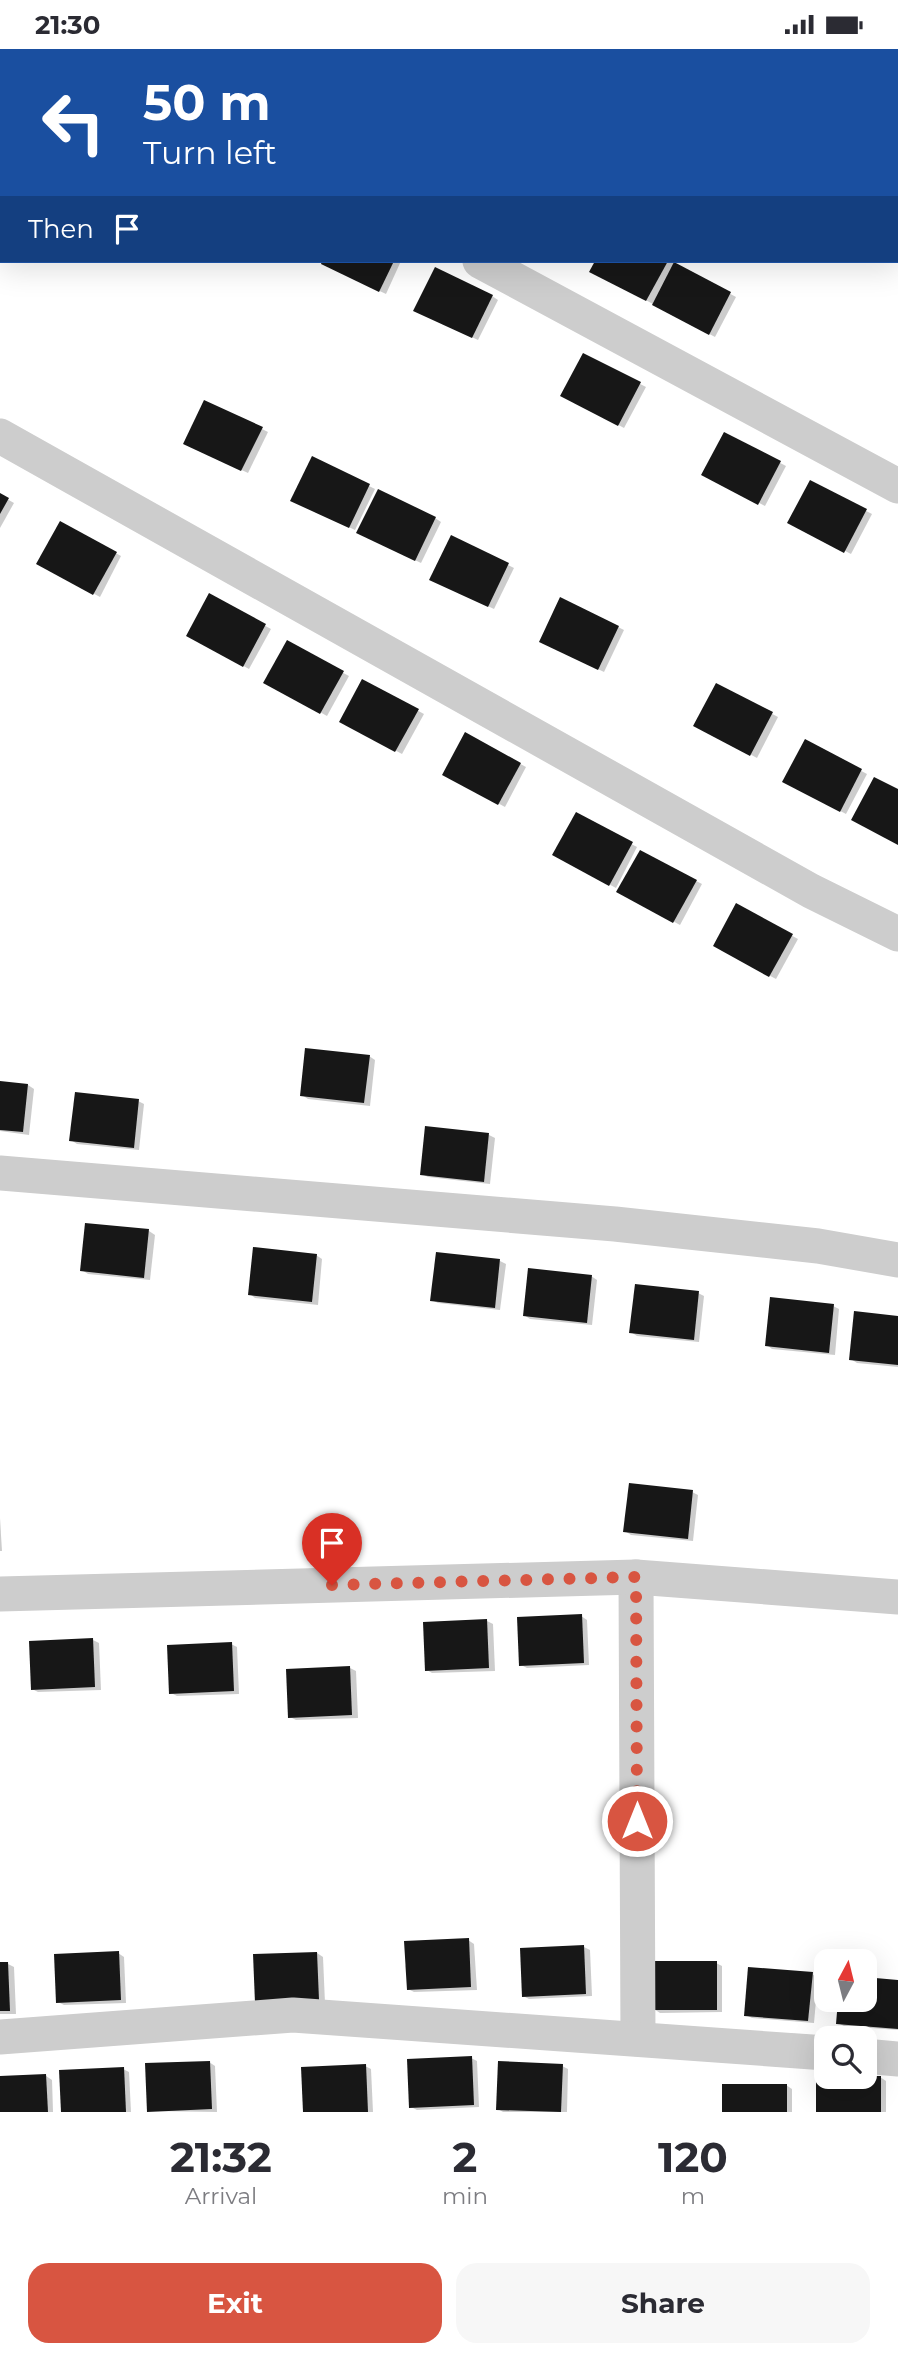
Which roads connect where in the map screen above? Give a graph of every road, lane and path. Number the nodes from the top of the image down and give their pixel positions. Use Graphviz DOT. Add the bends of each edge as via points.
graph roads {
  1 [pos="484,263"];
  2 [pos="0,436"];
  3 [pos="898,486"];
  4 [pos="898,934"];
  5 [pos="0,1173"];
  6 [pos="898,1260"];
  7 [pos="636,1577"];
  8 [pos="0,1594"];
  9 [pos="898,1597"];
  10 [pos="0,2037"];
  11 [pos="638,2039"];
  12 [pos="814,2052"];
  13 [pos="877,2057"];
  14 [pos="898,2059"];
  1 -- 3 [label="street"];
  2 -- 4 [label="street" via="811,891"];
  5 -- 6 [label="street" via="615,1224 818,1246"];
  7 -- 8 [label="street"];
  7 -- 9 [label="street"];
  7 -- 11 [label="street"];
  10 -- 11 [label="street" via="293,2015"];
  11 -- 12 [label="street"];
  13 -- 14 [label="street"];
}
